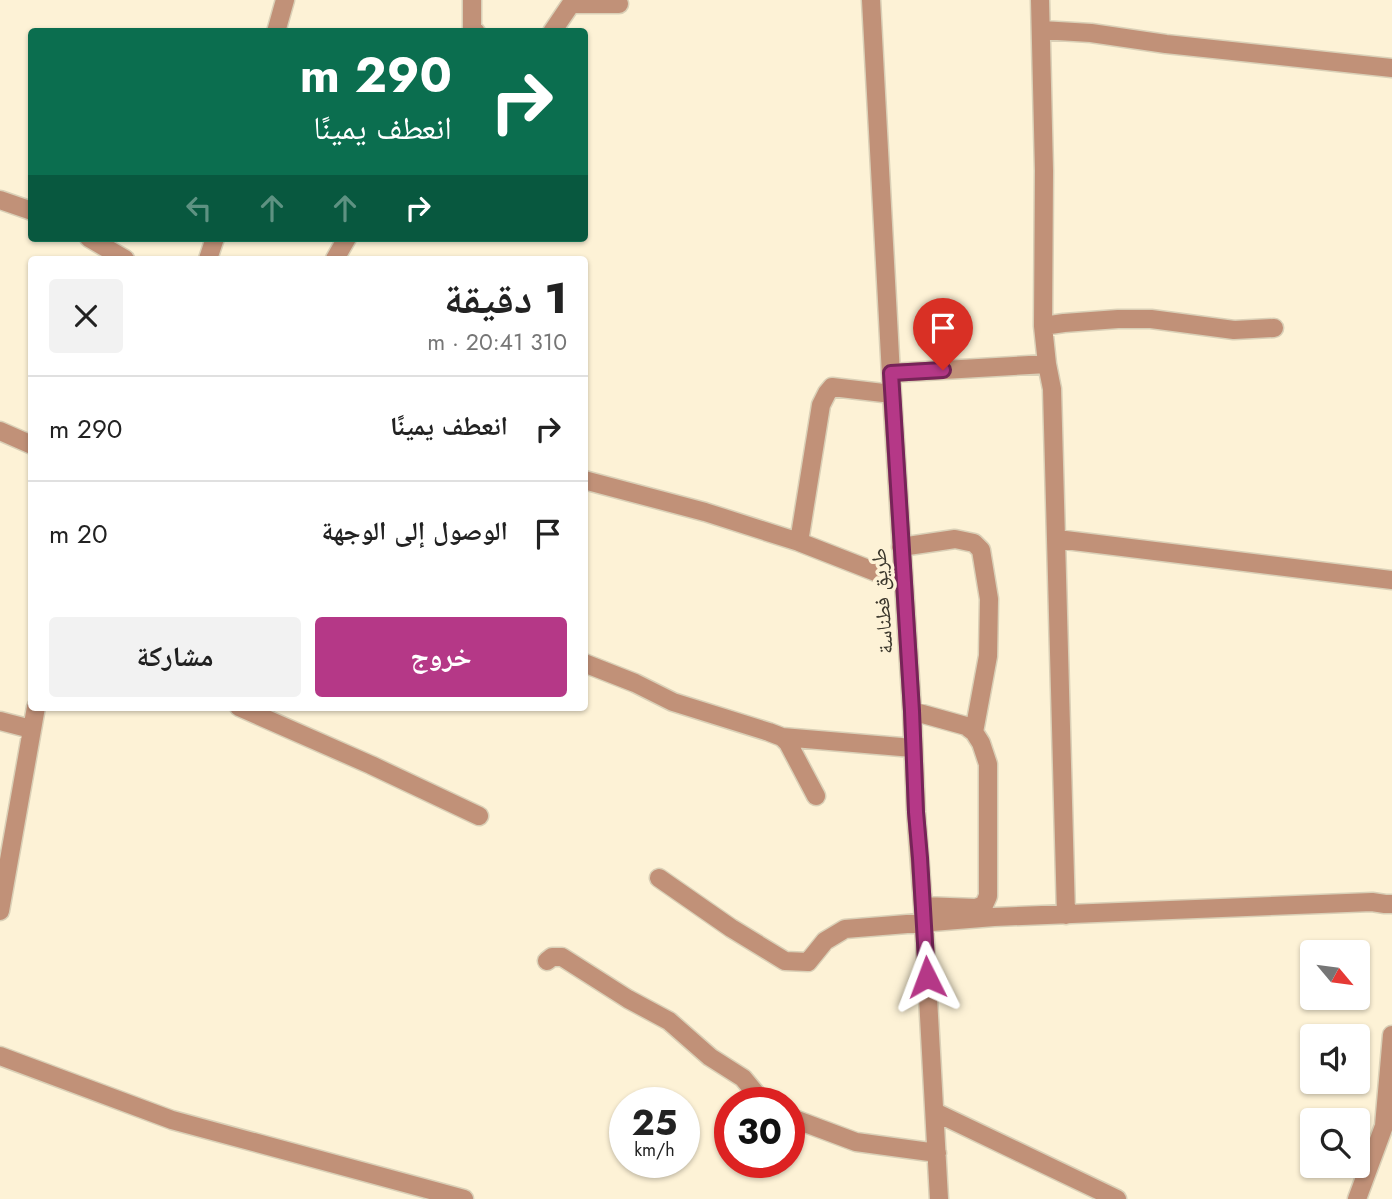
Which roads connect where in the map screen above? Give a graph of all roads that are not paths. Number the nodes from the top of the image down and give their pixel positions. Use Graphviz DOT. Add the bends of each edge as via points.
graph roads {
  1 [pos="285,0"];
  2 [pos="472,0"];
  3 [pos="871,0"];
  4 [pos="1040,0"];
  5 [pos="619,4"];
  6 [pos="277,28"];
  7 [pos="472,28"];
  8 [pos="555,28"];
  9 [pos="1041,30"];
  10 [pos="1392,68"];
  11 [pos="0,201"];
  12 [pos="28,210"];
  13 [pos="96,242"];
  14 [pos="120,256"];
  15 [pos="1043,326"];
  16 [pos="1274,328"];
  17 [pos="1047,364"];
  18 [pos="891,373"];
  19 [pos="892,394"];
  20 [pos="0,432"];
  21 [pos="28,443"];
  22 [pos="588,481"];
  23 [pos="1056,539"];
  24 [pos="799,542"];
  25 [pos="901,547"];
  26 [pos="1392,580"];
  27 [pos="904,583"];
  28 [pos="588,665"];
  29 [pos="35,711"];
  30 [pos="248,711"];
  31 [pos="912,711"];
  32 [pos="0,721"];
  33 [pos="31,729"];
  34 [pos="974,732"];
  35 [pos="782,737"];
  36 [pos="914,748"];
  37 [pos="816,796"];
  38 [pos="480,817"];
  39 [pos="659,878"];
  40 [pos="1390,908"];
  41 [pos="0,911"];
  42 [pos="923,914"];
  43 [pos="1066,915"];
  44 [pos="547,961"];
  45 [pos="1392,1035"];
  46 [pos="0,1056"];
  47 [pos="750,1087"];
  48 [pos="935,1112"];
  49 [pos="805,1123"];
  50 [pos="937,1153"];
  51 [pos="464,1199"];
  52 [pos="939,1199"];
  53 [pos="1117,1199"];
  54 [pos="1357,1199"];
  1 -- 6 [label="street"];
  2 -- 7 [label="street"];
  3 -- 18 [label="street, طريق فطناسة"];
  4 -- 9 [label="street"];
  5 -- 8 [label="street" via="571,4"];
  9 -- 10 [label="street"];
  9 -- 15 [label="street"];
  11 -- 12 [label="street"];
  13 -- 14 [label="street"];
  15 -- 16 [label="street" via="1151,319 1234,330"];
  15 -- 17 [label="street"];
  17 -- 18 [label="street"];
  17 -- 23 [label="street" via="1052,389"];
  18 -- 19 [label="street, طريق فطناسة"];
  19 -- 24 [label="street" via="832,387 827,393 821,405"];
  19 -- 25 [label="street, طريق فطناسة"];
  20 -- 21 [label="street"];
  22 -- 24 [label="street"];
  23 -- 26 [label="street"];
  23 -- 43 [label="street"];
  24 -- 27 [label="street"];
  25 -- 27 [label="street, طريق فطناسة"];
  25 -- 34 [label="street" via="955,539 974,543 981,550 989,599 988,656"];
  27 -- 31 [label="street, طريق فطناسة"];
  28 -- 35 [label="street" via="673,702"];
  29 -- 33 [label="street"];
  30 -- 38 [label="street"];
  31 -- 34 [label="street"];
  31 -- 36 [label="street, طريق فطناسة"];
  32 -- 33 [label="street"];
  33 -- 41 [label="street"];
  34 -- 42 [label="street" via="988,764 988,896 984,905 976,908"];
  35 -- 36 [label="street"];
  35 -- 37 [label="street"];
  36 -- 42 [label="street, طريق فطناسة"];
  39 -- 42 [label="street" via="785,961 807,962 825,941 845,929"];
  40 -- 43 [label="street" via="1371,902"];
  42 -- 43 [label="street"];
  42 -- 48 [label="street, طريق فطناسة"];
  44 -- 47 [label="street" via="562,957 669,1021"];
  45 -- 54 [label="street" via="1384,1126"];
  46 -- 51 [label="street" via="172,1120"];
  48 -- 50 [label="street, طريق فطناسة"];
  48 -- 53 [label="street"];
  49 -- 50 [label="street" via="856,1142"];
  50 -- 52 [label="street, طريق فطناسة"];
}
